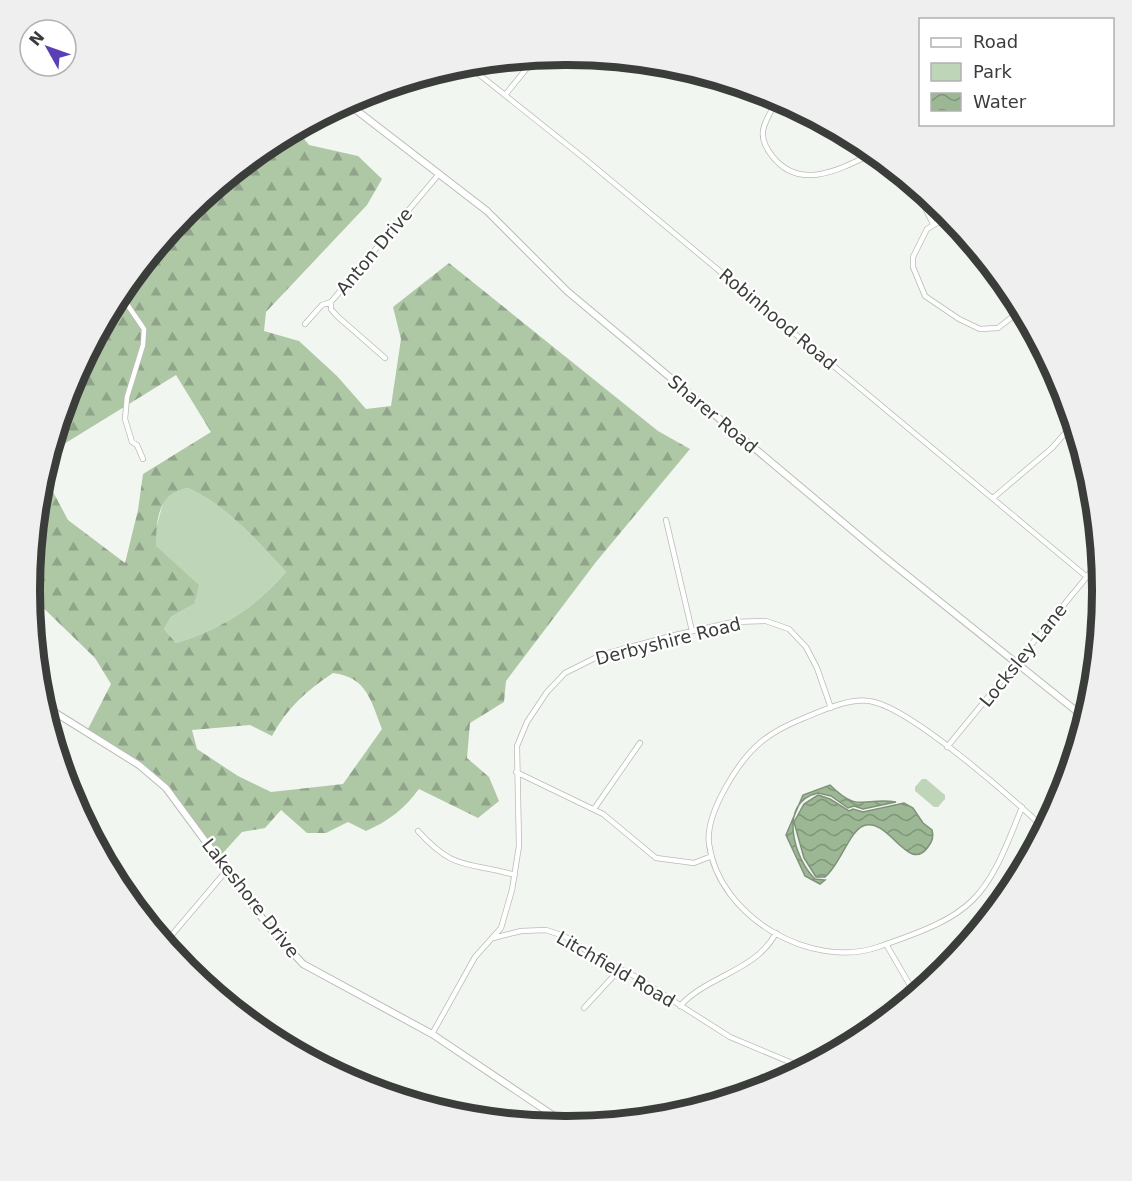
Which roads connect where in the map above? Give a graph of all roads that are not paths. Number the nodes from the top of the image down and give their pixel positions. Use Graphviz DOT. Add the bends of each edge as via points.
graph roads {
  1 [pos="528,66"];
  2 [pos="477,73"];
  3 [pos="505,95"];
  4 [pos="773,108"];
  5 [pos="355,109"];
  6 [pos="864,158"];
  7 [pos="439,174"];
  8 [pos="925,207"];
  9 [pos="940,221"];
  10 [pos="933,224"];
  11 [pos="331,302"];
  12 [pos="126,303"];
  13 [pos="1013,316"];
  14 [pos="305,324"];
  15 [pos="385,358"];
  16 [pos="1067,431"];
  17 [pos="143,459"];
  18 [pos="993,498"];
  19 [pos="666,520"];
  20 [pos="1091,572"];
  21 [pos="1087,577"];
  22 [pos="692,631"];
  23 [pos="1016,663"];
  24 [pos="831,708"];
  25 [pos="55,712"];
  26 [pos="1077,712"];
  27 [pos="640,743"];
  28 [pos="947,747"];
  29 [pos="516,772"];
  30 [pos="1022,807"];
  31 [pos="594,809"];
  32 [pos="1038,822"];
  33 [pos="418,831"];
  34 [pos="712,856"];
  35 [pos="227,870"];
  36 [pos="515,875"];
  37 [pos="776,933"];
  38 [pos="171,936"];
  39 [pos="493,938"];
  40 [pos="886,945"];
  41 [pos="620,969"];
  42 [pos="911,987"];
  43 [pos="680,1006"];
  44 [pos="584,1008"];
  45 [pos="432,1034"];
  46 [pos="794,1064"];
  47 [pos="554,1116"];
  1 -- 3 [label="street"];
  2 -- 3 [label="street, Robinhood Road"];
  3 -- 18 [label="street, Robinhood Road"];
  4 -- 6 [label="street" via="762,129 762,139 775,160 790,173 837,171"];
  5 -- 7 [label="street, Sharer Road"];
  7 -- 11 [label="street, Anton Drive"];
  7 -- 23 [label="street, Sharer Road" via="487,212 576,299"];
  8 -- 10 [label="street"];
  9 -- 10 [label="street"];
  10 -- 13 [label="street" via="923,233 913,262 925,296 980,329 998,328"];
  11 -- 14 [label="street, Anton Drive" via="322,305"];
  11 -- 15 [label="street" via="337,316"];
  12 -- 17 [label="street" via="144,329 125,419 132,442"];
  16 -- 18 [label="street"];
  18 -- 21 [label="street, Robinhood Road"];
  19 -- 22 [label="street"];
  20 -- 21 [label="street, Locksley Lane"];
  21 -- 23 [label="street, Locksley Lane"];
  22 -- 24 [label="street, Derbyshire Road" via="758,621 789,629 811,655"];
  22 -- 29 [label="street, Derbyshire Road" via="601,655 565,672 519,736"];
  23 -- 26 [label="street, Sharer Road"];
  23 -- 28 [label="street, Locksley Lane"];
  24 -- 28 [label="street" via="861,700 882,704"];
  24 -- 34 [label="street" via="781,728 750,753 710,820"];
  25 -- 35 [label="street, Lakeshore Drive" via="152,775"];
  27 -- 31 [label="street"];
  28 -- 30 [label="street"];
  29 -- 31 [label="street"];
  29 -- 36 [label="street, Derbyshire Road" via="519,827"];
  30 -- 32 [label="street"];
  30 -- 40 [label="street" via="992,877 976,899 938,925"];
  31 -- 34 [label="street" via="656,858 694,863"];
  33 -- 36 [label="street" via="456,863"];
  34 -- 37 [label="street" via="739,904"];
  35 -- 38 [label="street"];
  35 -- 45 [label="street, Lakeshore Drive" via="282,944 303,964"];
  36 -- 39 [label="street, Derbyshire Road" via="501,928"];
  37 -- 40 [label="street" via="801,945 841,954"];
  37 -- 43 [label="street" via="760,955"];
  39 -- 41 [label="street, Litchfield Road" via="521,931 551,930"];
  39 -- 45 [label="street" via="475,957"];
  40 -- 42 [label="street"];
  41 -- 43 [label="street, Litchfield Road"];
  41 -- 44 [label="street"];
  43 -- 46 [label="street, Litchfield Road" via="730,1037"];
  45 -- 47 [label="street, Lakeshore Drive"];
}
